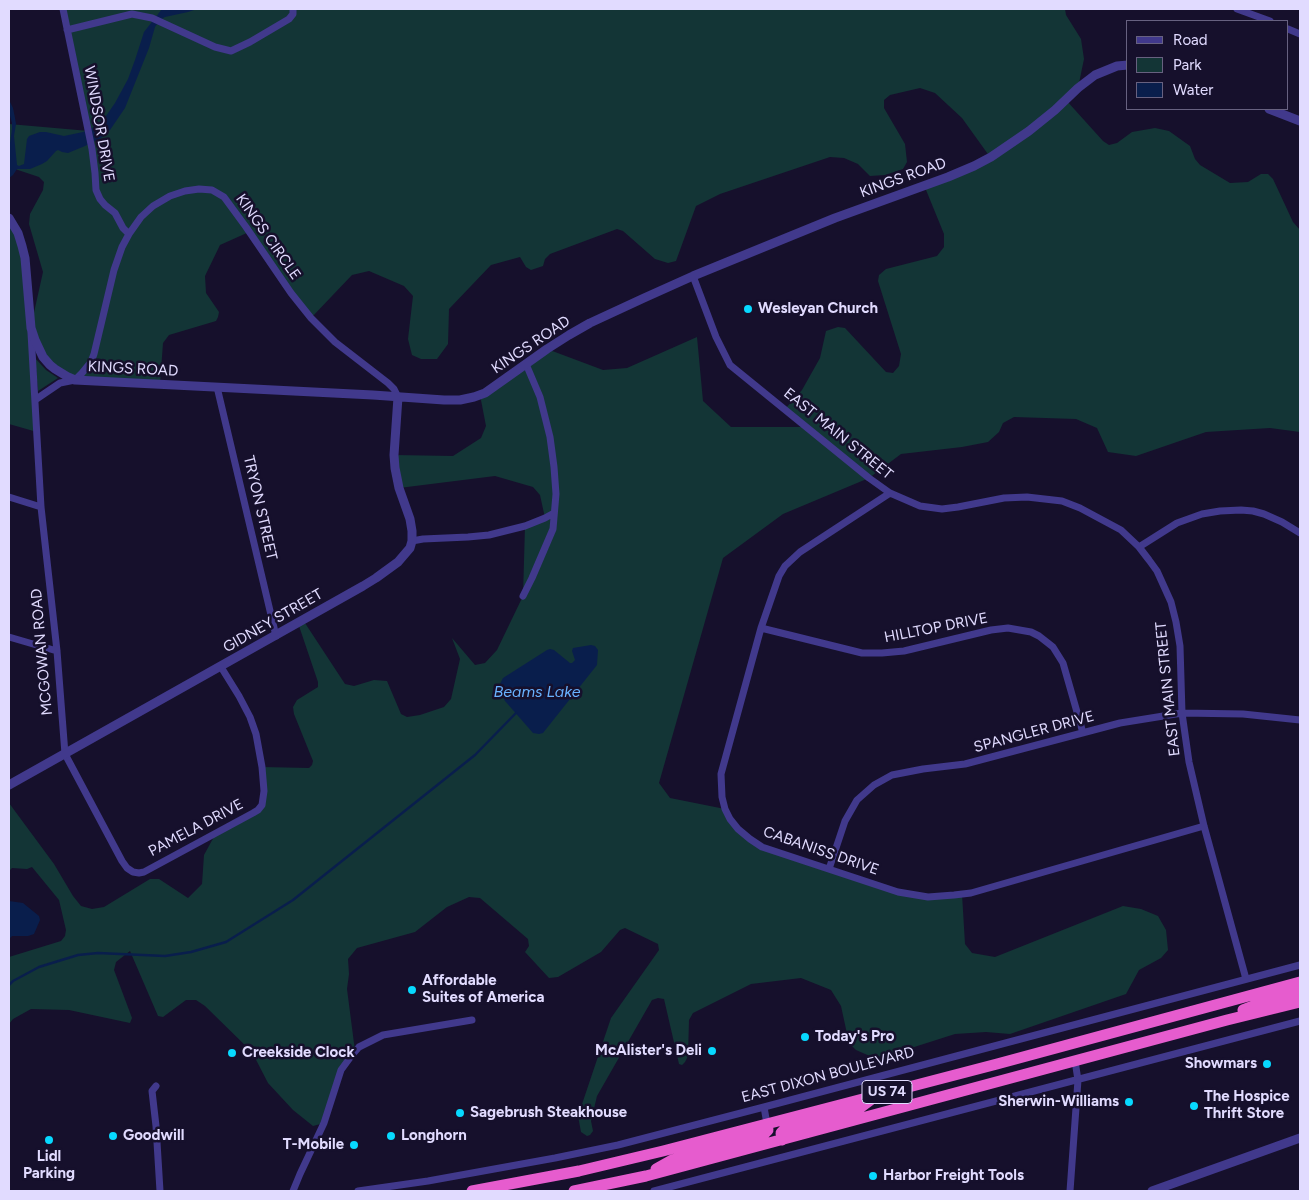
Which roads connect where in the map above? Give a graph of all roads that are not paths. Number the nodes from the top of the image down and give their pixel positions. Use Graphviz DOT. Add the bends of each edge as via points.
graph roads {
  1 [pos="62,9"];
  2 [pos="142,9"];
  3 [pos="293,9"];
  4 [pos="1237,9"];
  5 [pos="1259,12"];
  6 [pos="132,14"];
  7 [pos="1269,20"];
  8 [pos="67,30"];
  9 [pos="1126,65"];
  10 [pos="1272,110"];
  11 [pos="1300,121"];
  12 [pos="9,218"];
  13 [pos="129,234"];
  14 [pos="693,276"];
  15 [pos="31,328"];
  16 [pos="526,364"];
  17 [pos="75,380"];
  18 [pos="217,387"];
  19 [pos="398,397"];
  20 [pos="36,400"];
  21 [pos="890,493"];
  22 [pos="9,497"];
  23 [pos="41,507"];
  24 [pos="554,513"];
  25 [pos="1300,533"];
  26 [pos="412,541"];
  27 [pos="1139,547"];
  28 [pos="523,596"];
  29 [pos="762,628"];
  30 [pos="276,636"];
  31 [pos="9,637"];
  32 [pos="57,651"];
  33 [pos="221,667"];
  34 [pos="1182,714"];
  35 [pos="1300,720"];
  36 [pos="1083,733"];
  37 [pos="65,754"];
  38 [pos="9,785"];
  39 [pos="1204,826"];
  40 [pos="829,869"];
  41 [pos="144,872"];
  42 [pos="1300,965"];
  43 [pos="1246,979"];
  44 [pos="1300,982"];
  45 [pos="1300,992"];
  46 [pos="1300,1002"];
  47 [pos="472,1020"];
  48 [pos="1227,1020"];
  49 [pos="1300,1021"];
  50 [pos="1075,1061"];
  51 [pos="1078,1080"];
  52 [pos="156,1086"];
  53 [pos="876,1095"];
  54 [pos="764,1107"];
  55 [pos="767,1124"];
  56 [pos="1300,1138"];
  57 [pos="782,1140"];
  58 [pos="786,1157"];
  59 [pos="646,1176"];
  60 [pos="160,1191"];
  61 [pos="293,1191"];
  62 [pos="358,1191"];
  63 [pos="472,1191"];
  64 [pos="574,1191"];
  65 [pos="654,1191"];
  66 [pos="1070,1191"];
  67 [pos="1152,1191"];
  1 -- 8 [label="street, WINDSOR DRIVE"];
  2 -- 6 [label="street"];
  3 -- 6 [label="street" via="289,19 231,51 215,48 152,18"];
  4 -- 5 [label="street"];
  5 -- 7 [label="street"];
  6 -- 8 [label="street"];
  8 -- 13 [label="street, WINDSOR DRIVE" via="92,149 96,190 104,205"];
  9 -- 14 [label="street, KINGS ROAD" via="1095,75 1029,131 974,166 854,210"];
  10 -- 11 [label="street"];
  12 -- 15 [label="street, KINGS ROAD" via="18,233 25,258"];
  13 -- 17 [label="street, KINGS CIRCLE" via="114,270 94,354"];
  13 -- 19 [label="street, KINGS CIRCLE" via="147,211 170,196 199,189 212,190 224,198 311,318 335,342 388,383"];
  14 -- 16 [label="street, KINGS ROAD" via="590,323"];
  14 -- 21 [label="street, EAST MAIN STREET" via="730,365"];
  15 -- 17 [label="street, KINGS ROAD" via="43,357 55,369"];
  15 -- 20 [label="street, MCGOWAN ROAD"];
  16 -- 19 [label="street, KINGS ROAD" via="485,393 474,397 444,400"];
  16 -- 24 [label="street" via="540,397 550,437 556,494"];
  17 -- 18 [label="street, KINGS ROAD"];
  17 -- 20 [label="street" via="60,383"];
  18 -- 19 [label="street, KINGS ROAD"];
  18 -- 30 [label="street, TRYON STREET"];
  19 -- 26 [label="street" via="395,468 410,519"];
  20 -- 23 [label="street, MCGOWAN ROAD"];
  21 -- 27 [label="street, EAST MAIN STREET" via="920,506 942,509 1004,498 1027,497 1062,502 1121,530"];
  21 -- 29 [label="street, CABANISS DRIVE" via="791,560 779,576"];
  22 -- 23 [label="street"];
  23 -- 32 [label="street, MCGOWAN ROAD"];
  24 -- 26 [label="street" via="525,526 488,535"];
  24 -- 28 [label="street" via="553,529"];
  25 -- 27 [label="street" via="1259,512 1220,511 1177,523"];
  26 -- 30 [label="street, GIDNEY STREET" via="406,555 376,578"];
  27 -- 34 [label="street, EAST MAIN STREET" via="1157,572 1171,602 1180,646"];
  29 -- 36 [label="street, HILLTOP DRIVE" via="862,653 904,651 991,630 1008,628 1031,632 1053,648 1063,663"];
  29 -- 40 [label="street, CABANISS DRIVE" via="721,774 723,803 730,819 750,840"];
  30 -- 33 [label="street, GIDNEY STREET"];
  31 -- 32 [label="street"];
  32 -- 37 [label="street, MCGOWAN ROAD"];
  33 -- 37 [label="street, GIDNEY STREET"];
  33 -- 41 [label="street, PAMELA DRIVE" via="250,717 256,734 262,767 262,805 253,813"];
  34 -- 35 [label="street, SPANGLER DRIVE" via="1243,714"];
  34 -- 36 [label="street, SPANGLER DRIVE"];
  34 -- 39 [label="street, EAST MAIN STREET" via="1188,762"];
  36 -- 40 [label="street, SPANGLER DRIVE" via="965,764 900,773 884,779 864,793 852,807"];
  37 -- 38 [label="street, GIDNEY STREET"];
  37 -- 41 [label="street, MCGOWAN ROAD" via="122,861 131,872"];
  39 -- 40 [label="street, CABANISS DRIVE" via="971,893 954,895 910,895"];
  39 -- 43 [label="street, EAST MAIN STREET"];
  42 -- 43 [label="street, EAST DIXON BOULEVARD"];
  43 -- 54 [label="street, EAST DIXON BOULEVARD"];
  44 -- 53 [label="highway, EAST DIXON BOULEVARD / US 74"];
  45 -- 48 [label="highway" via="1247,1008"];
  46 -- 48 [label="highway, US 74"];
  47 -- 61 [label="street" via="383,1035 359,1047 341,1070 324,1123"];
  48 -- 50 [label="highway, US 74"];
  49 -- 51 [label="street"];
  50 -- 51 [label="street"];
  50 -- 57 [label="highway, US 74"];
  51 -- 58 [label="street"];
  51 -- 66 [label="street"];
  52 -- 60 [label="street" via="152,1091"];
  53 -- 55 [label="highway, EAST DIXON BOULEVARD / US 74"];
  53 -- 57 [label="highway" via="857,1110 784,1130"];
  54 -- 55 [label="street"];
  54 -- 62 [label="street, EAST DIXON BOULEVARD" via="618,1145"];
  55 -- 59 [label="highway" via="768,1130 764,1134 672,1160"];
  55 -- 63 [label="highway, EAST DIXON BOULEVARD / US 74" via="579,1171"];
  56 -- 67 [label="street"];
  57 -- 58 [label="street"];
  57 -- 59 [label="highway, US 74"];
  58 -- 65 [label="street"];
  59 -- 64 [label="highway, US 74"];
}
